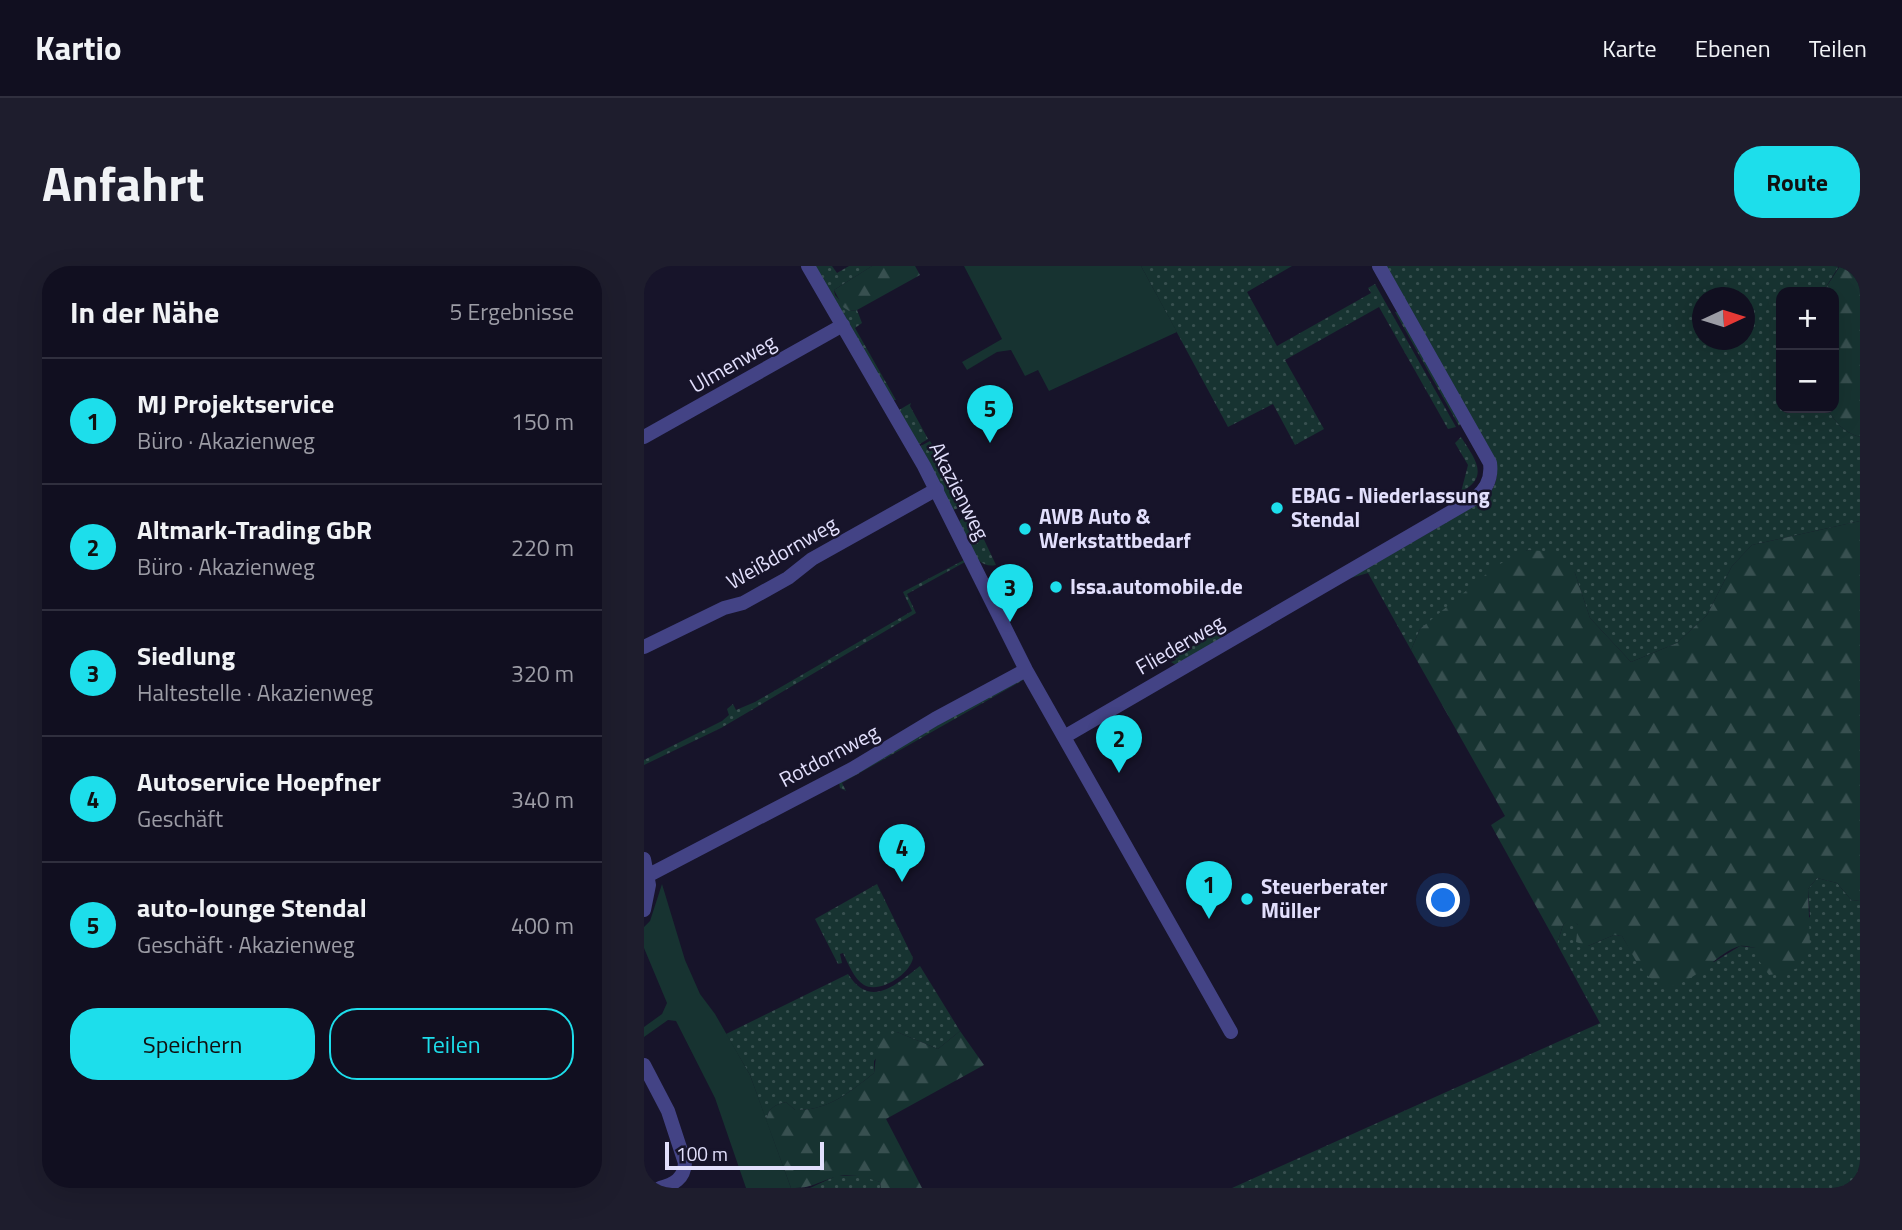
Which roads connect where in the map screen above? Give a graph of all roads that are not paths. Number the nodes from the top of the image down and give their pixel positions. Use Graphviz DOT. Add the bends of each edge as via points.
graph roads {
  1 [pos="808,266"];
  2 [pos="1379,266"];
  3 [pos="843,325"];
  4 [pos="644,437"];
  5 [pos="937,489"];
  6 [pos="644,647"];
  7 [pos="1026,670"];
  8 [pos="1064,737"];
  9 [pos="644,859"];
  10 [pos="649,875"];
  11 [pos="644,910"];
  12 [pos="1231,1032"];
  13 [pos="644,1065"];
  14 [pos="660,1188"];
  1 -- 3 [label="street, Akazienweg"];
  2 -- 8 [label="street, Fliederweg" via="1490,463 1486,488"];
  3 -- 4 [label="street, Ulmenweg"];
  3 -- 5 [label="street, Akazienweg"];
  5 -- 6 [label="street, Weißdornweg" via="743,603"];
  5 -- 7 [label="street, Akazienweg"];
  7 -- 8 [label="street, Akazienweg"];
  7 -- 10 [label="street, Rotdornweg" via="852,769"];
  8 -- 12 [label="street, Akazienweg"];
  9 -- 10 [label="street"];
  10 -- 11 [label="street"];
  13 -- 14 [label="street" via="684,1156 683,1175"];
}
